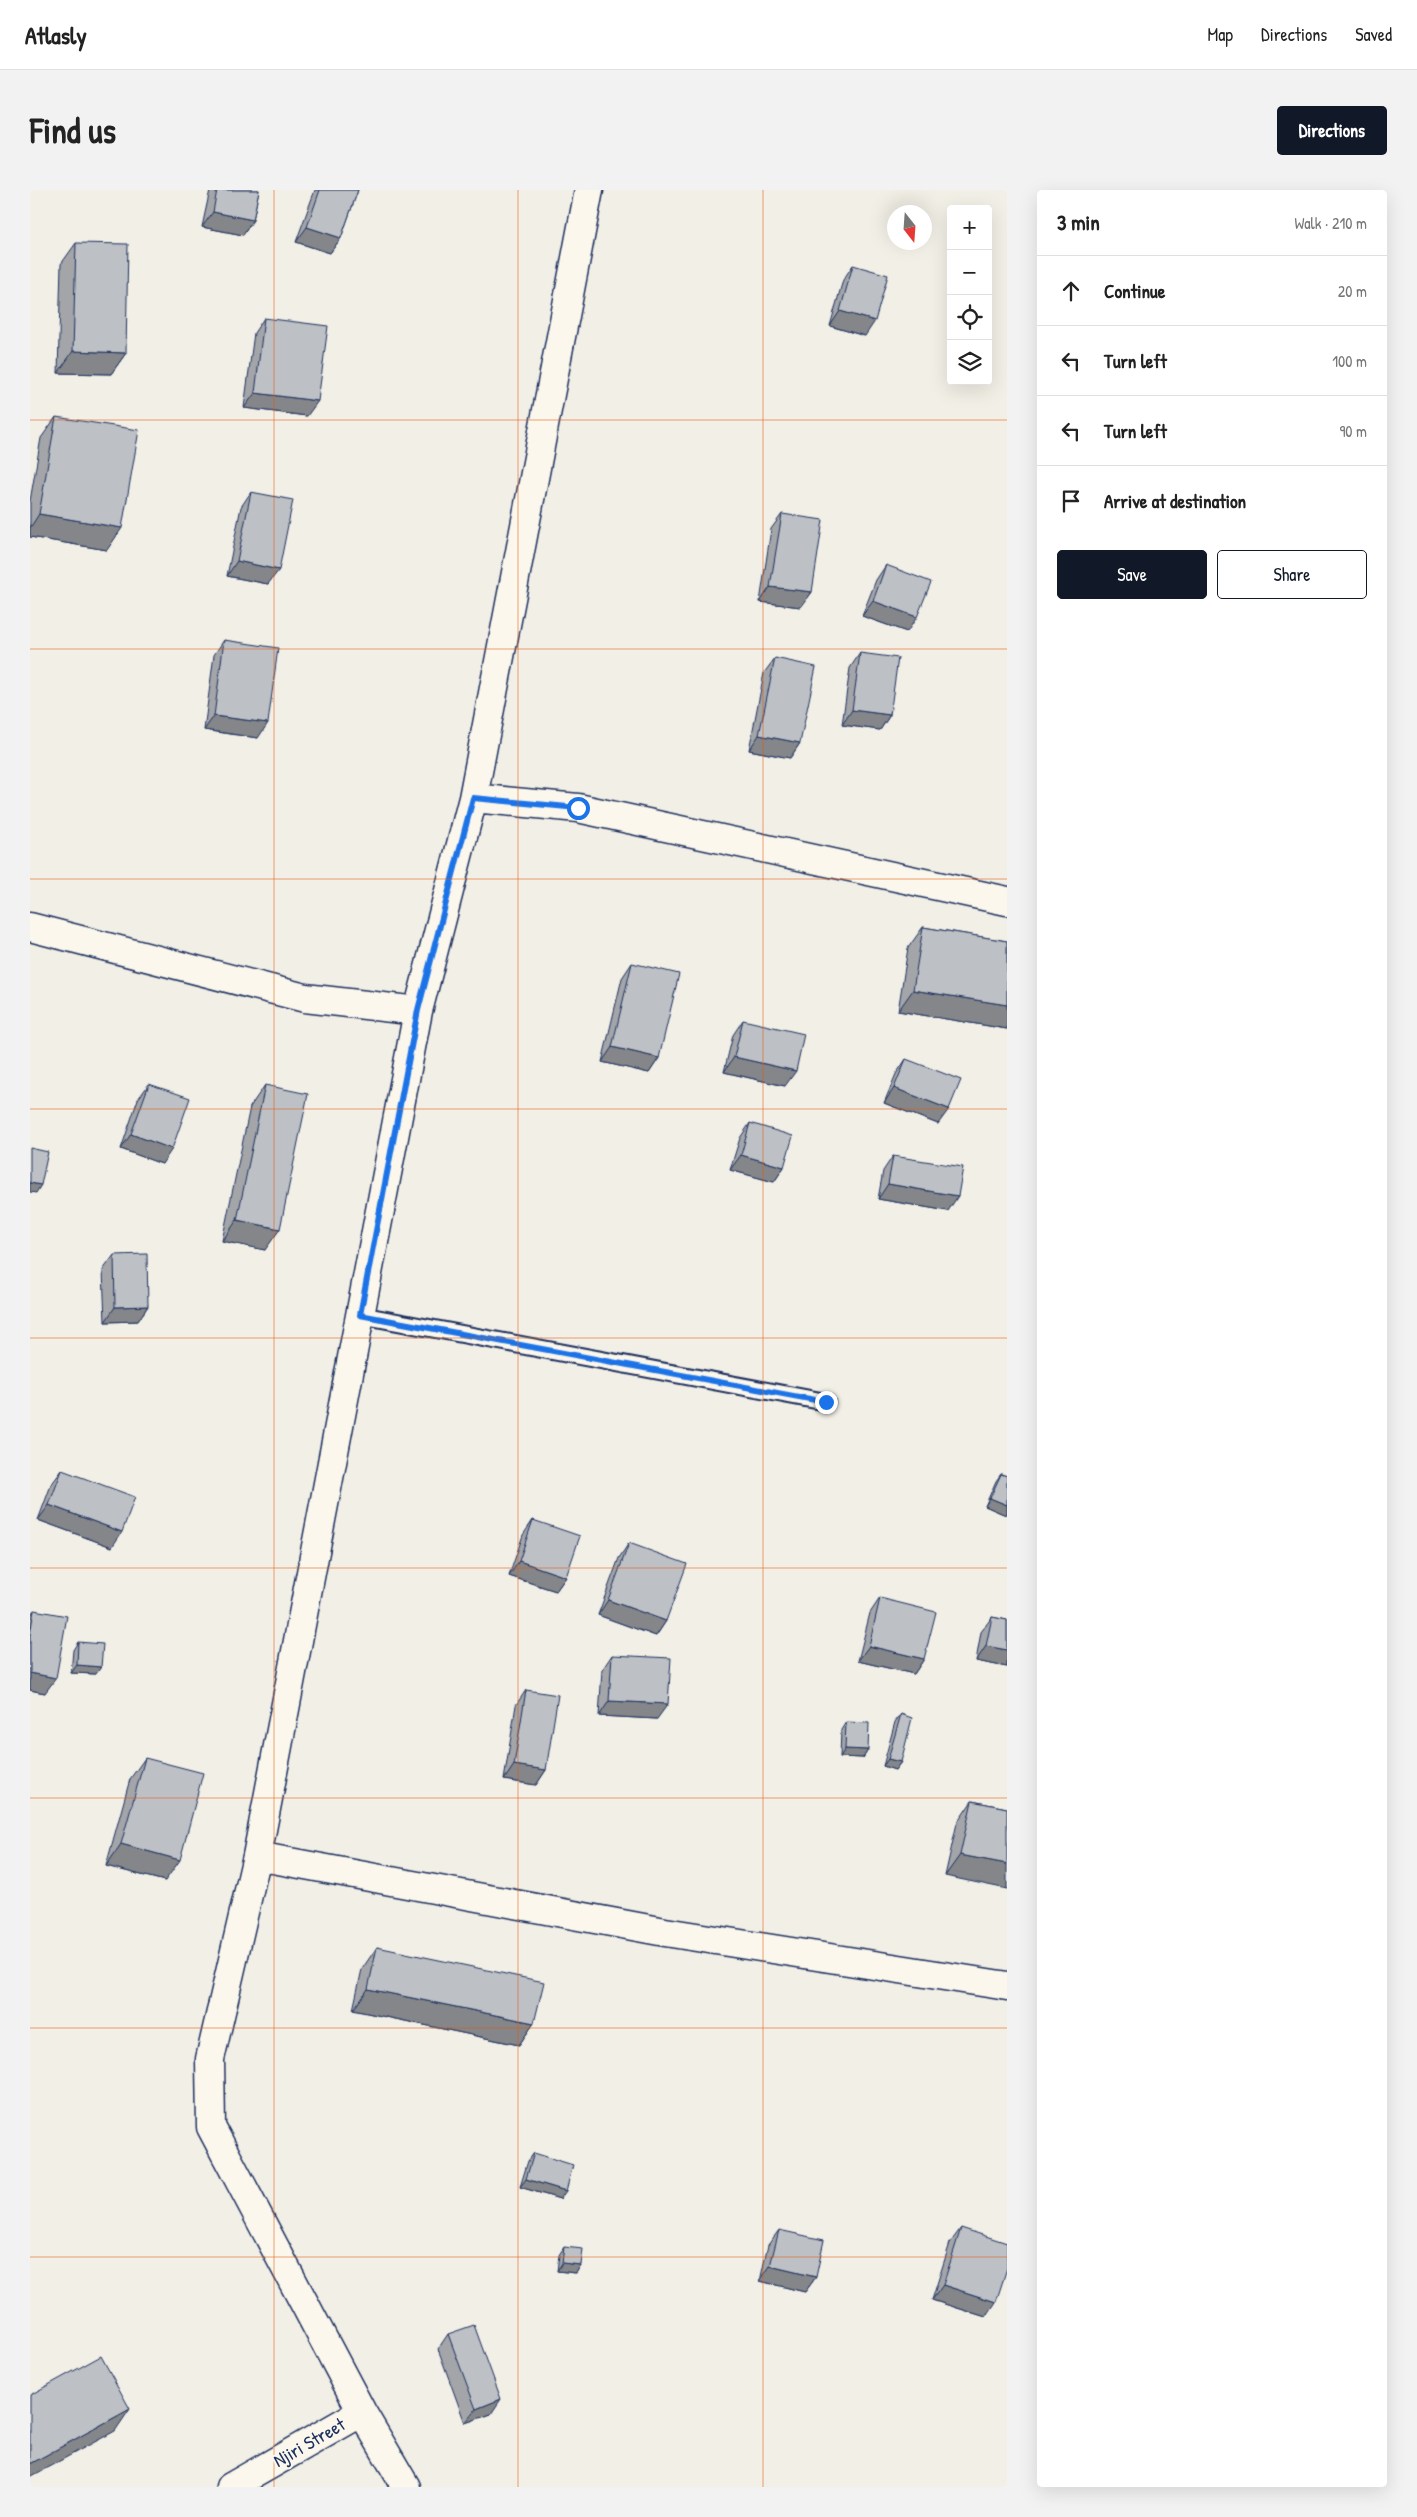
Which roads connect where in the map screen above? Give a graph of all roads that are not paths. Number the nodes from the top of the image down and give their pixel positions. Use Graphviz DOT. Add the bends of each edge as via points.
graph roads {
  1 [pos="589,190"];
  2 [pos="473,798"];
  3 [pos="1007,901"];
  4 [pos="30,927"];
  5 [pos="418,1010"];
  6 [pos="360,1315"];
  7 [pos="826,1402"];
  8 [pos="257,1856"];
  9 [pos="1007,1986"];
  10 [pos="362,2412"];
  11 [pos="231,2487"];
  12 [pos="406,2487"];
  1 -- 2 [label="street"];
  2 -- 3 [label="street" via="578,808"];
  2 -- 5 [label="street"];
  4 -- 5 [label="street" via="305,998"];
  5 -- 6 [label="street"];
  6 -- 7 [label="lane"];
  6 -- 8 [label="street"];
  8 -- 9 [label="street" via="665,1932"];
  8 -- 10 [label="street" via="210,2059 211,2127"];
  10 -- 11 [label="street, Njiri Street"];
  10 -- 12 [label="street"];
}
